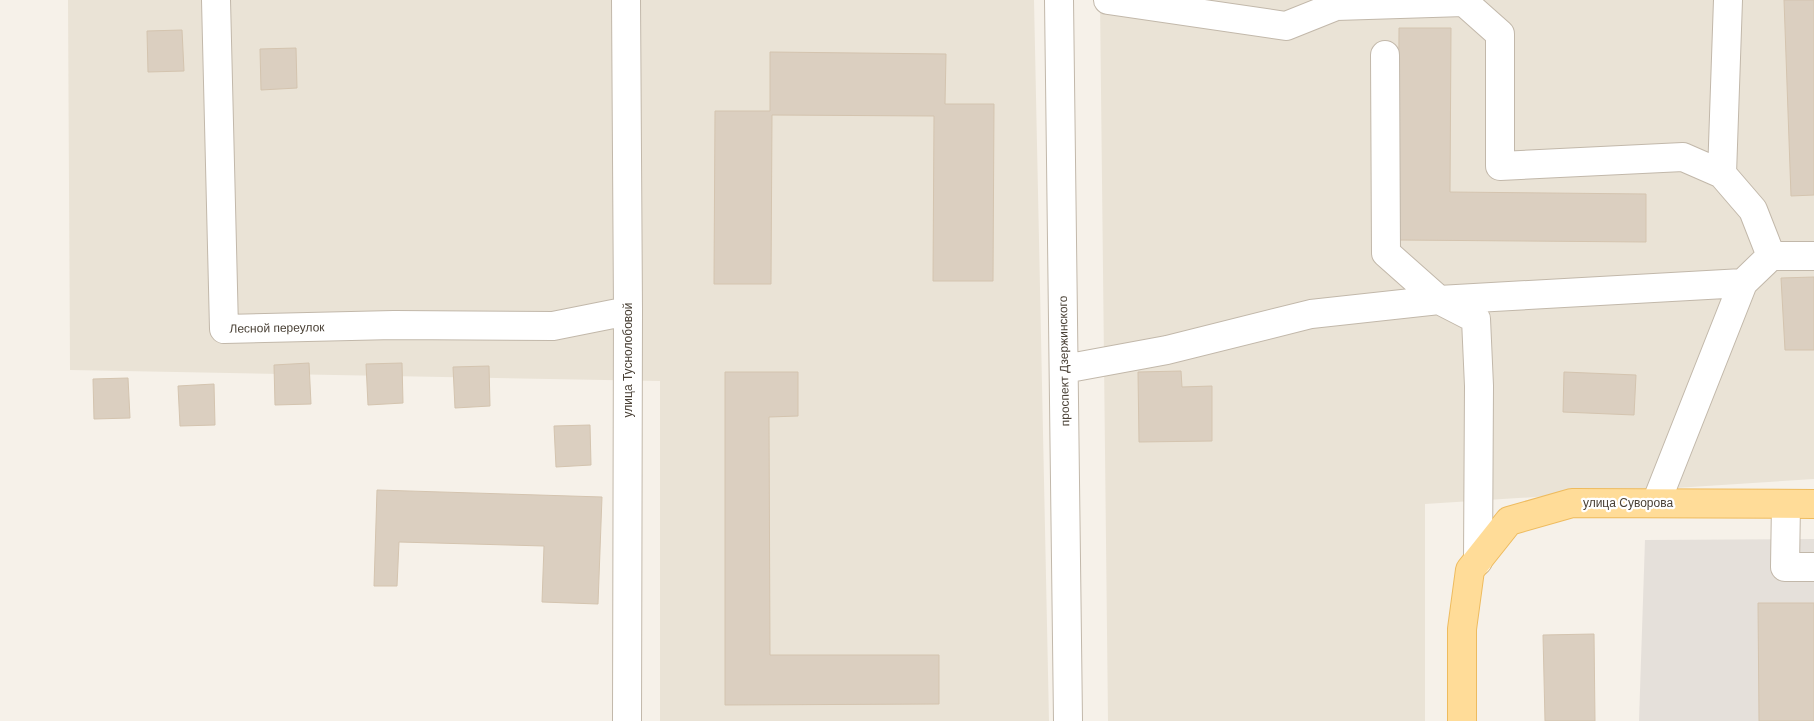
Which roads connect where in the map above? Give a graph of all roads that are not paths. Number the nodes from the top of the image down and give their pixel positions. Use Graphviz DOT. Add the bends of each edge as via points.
graph roads {
  1 [pos="216,0"];
  2 [pos="626,0"];
  3 [pos="1060,0"];
  4 [pos="1108,0"];
  5 [pos="1728,0"];
  6 [pos="1385,55"];
  7 [pos="1722,174"];
  8 [pos="1771,256"];
  9 [pos="1814,256"];
  10 [pos="1743,283"];
  11 [pos="1439,300"];
  12 [pos="628,311"];
  13 [pos="1064,369"];
  14 [pos="1656,503"];
  15 [pos="1786,504"];
  16 [pos="1814,504"];
  17 [pos="1478,561"];
  18 [pos="1814,567"];
  19 [pos="627,721"];
  20 [pos="1068,721"];
  21 [pos="1462,721"];
  1 -- 12 [label="street, Лесной переулок" via="224,329 553,326"];
  2 -- 12 [label="street, улица Туснолобовой"];
  3 -- 13 [label="street, проспект Дзержинского"];
  4 -- 7 [label="street" via="1286,26 1336,6 1464,2 1500,34 1500,166 1683,157"];
  5 -- 7 [label="street"];
  6 -- 11 [label="street" via="1386,253"];
  7 -- 8 [label="street" via="1753,210"];
  8 -- 9 [label="street"];
  8 -- 10 [label="street"];
  10 -- 11 [label="street"];
  10 -- 14 [label="street"];
  11 -- 13 [label="street" via="1311,314 1167,350"];
  11 -- 17 [label="street" via="1476,319"];
  12 -- 19 [label="street, улица Туснолобовой"];
  13 -- 20 [label="street, проспект Дзержинского"];
  14 -- 15 [label="main road, улица Суворова"];
  14 -- 17 [label="main road, улица Суворова" via="1572,503 1509,521"];
  15 -- 16 [label="main road, улица Суворова"];
  15 -- 18 [label="street" via="1785,567"];
  17 -- 21 [label="main road, улица Суворова" via="1470,570 1462,629"];
}
